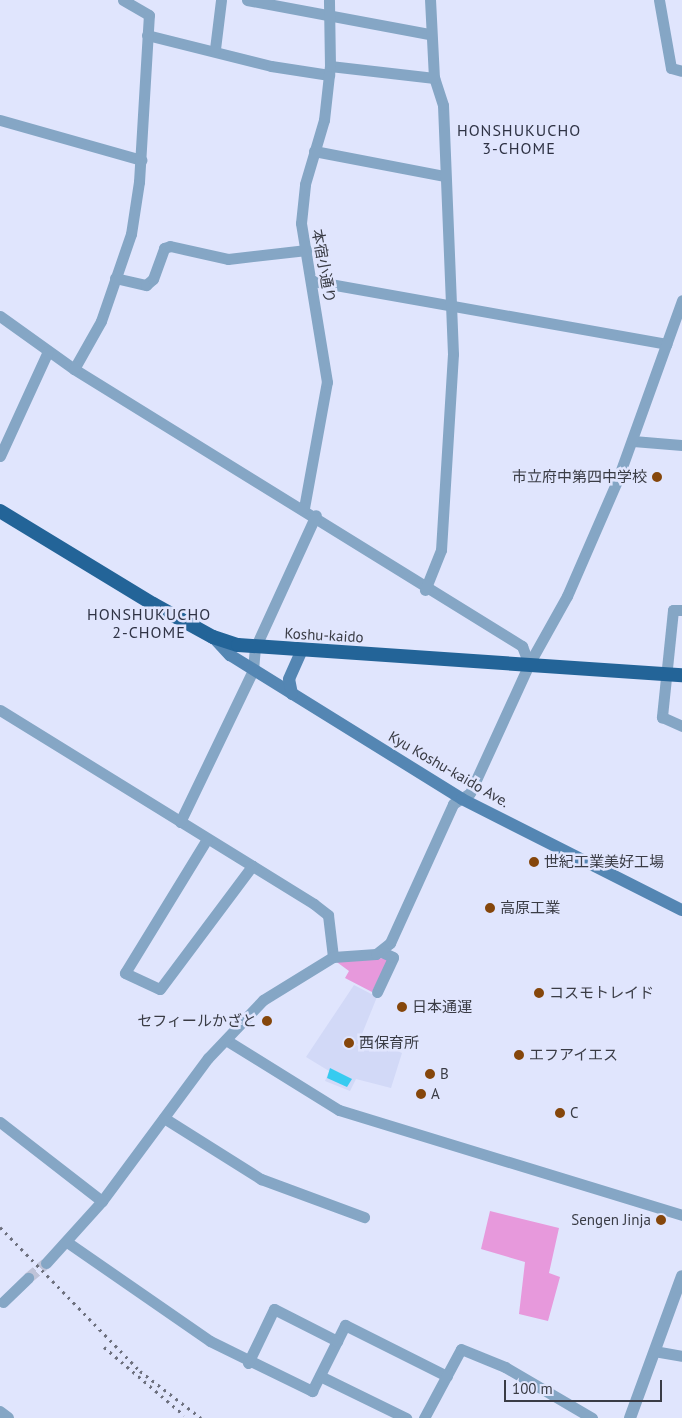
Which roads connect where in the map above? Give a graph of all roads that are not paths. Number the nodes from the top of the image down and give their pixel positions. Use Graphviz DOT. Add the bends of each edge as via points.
graph roads {
  1 [pos="122,0"];
  2 [pos="221,0"];
  3 [pos="247,0"];
  4 [pos="329,0"];
  5 [pos="430,0"];
  6 [pos="659,0"];
  7 [pos="326,16"];
  8 [pos="429,34"];
  9 [pos="147,35"];
  10 [pos="215,49"];
  11 [pos="330,70"];
  12 [pos="682,71"];
  13 [pos="434,78"];
  14 [pos="0,120"];
  15 [pos="314,151"];
  16 [pos="141,160"];
  17 [pos="444,176"];
  18 [pos="306,250"];
  19 [pos="115,278"];
  20 [pos="313,281"];
  21 [pos="682,300"];
  22 [pos="452,304"];
  23 [pos="0,316"];
  24 [pos="682,338"];
  25 [pos="668,340"];
  26 [pos="48,351"];
  27 [pos="74,369"];
  28 [pos="632,441"];
  29 [pos="682,445"];
  30 [pos="0,456"];
  31 [pos="304,508"];
  32 [pos="0,511"];
  33 [pos="316,515"];
  34 [pos="425,590"];
  35 [pos="682,610"];
  36 [pos="213,637"];
  37 [pos="255,648"];
  38 [pos="302,650"];
  39 [pos="529,664"];
  40 [pos="253,670"];
  41 [pos="665,674"];
  42 [pos="682,675"];
  43 [pos="292,694"];
  44 [pos="0,710"];
  45 [pos="682,726"];
  46 [pos="462,799"];
  47 [pos="180,822"];
  48 [pos="207,839"];
  49 [pos="252,866"];
  50 [pos="682,910"];
  51 [pos="382,952"];
  52 [pos="333,957"];
  53 [pos="377,992"];
  54 [pos="226,1040"];
  55 [pos="164,1118"];
  56 [pos="0,1122"];
  57 [pos="102,1200"];
  58 [pos="682,1215"];
  59 [pos="364,1217"];
  60 [pos="67,1242"];
  61 [pos="46,1263"];
  62 [pos="682,1276"];
  63 [pos="28,1278"];
  64 [pos="1,1302"];
  65 [pos="337,1341"];
  66 [pos="654,1351"];
  67 [pos="682,1356"];
  68 [pos="248,1362"];
  69 [pos="320,1376"];
  70 [pos="448,1376"];
  71 [pos="0,1412"];
  72 [pos="8,1418"];
  73 [pos="406,1418"];
  74 [pos="424,1418"];
  75 [pos="592,1418"];
  76 [pos="630,1418"];
  1 -- 9 [label="street" via="149,15"];
  2 -- 10 [label="street"];
  3 -- 7 [label="street"];
  4 -- 7 [label="street, 本宿小通り"];
  5 -- 8 [label="street"];
  6 -- 12 [label="street" via="670,68"];
  7 -- 8 [label="street"];
  7 -- 11 [label="street, 本宿小通り"];
  8 -- 13 [label="street"];
  9 -- 10 [label="street"];
  9 -- 16 [label="street"];
  10 -- 11 [label="street" via="271,66"];
  11 -- 13 [label="street"];
  11 -- 15 [label="street, 本宿小通り" via="324,120"];
  13 -- 17 [label="street" via="443,105"];
  14 -- 16 [label="street"];
  15 -- 17 [label="street"];
  15 -- 18 [label="street, 本宿小通り" via="301,223"];
  16 -- 19 [label="street" via="131,234"];
  17 -- 22 [label="street"];
  18 -- 19 [label="street" via="228,259 170,246 164,248 153,279 146,285"];
  18 -- 20 [label="street, 本宿小通り"];
  19 -- 27 [label="street" via="101,320"];
  20 -- 22 [label="street"];
  20 -- 31 [label="street, 本宿小通り" via="327,382"];
  21 -- 25 [label="street"];
  22 -- 25 [label="street"];
  22 -- 34 [label="street" via="447,491 441,550"];
  23 -- 26 [label="street"];
  24 -- 25 [label="street"];
  25 -- 28 [label="street"];
  26 -- 27 [label="street"];
  26 -- 30 [label="street"];
  27 -- 31 [label="street"];
  28 -- 29 [label="street"];
  28 -- 39 [label="street" via="568,596"];
  31 -- 33 [label="street"];
  32 -- 36 [label="highway, Koshu-kaido"];
  33 -- 34 [label="street"];
  33 -- 37 [label="street"];
  34 -- 39 [label="street" via="522,646"];
  35 -- 41 [label="street" via="673,610"];
  36 -- 37 [label="highway, Koshu-kaido"];
  36 -- 40 [label="main road, Kyu Koshu-kaido Ave."];
  37 -- 38 [label="highway, Koshu-kaido"];
  37 -- 40 [label="street"];
  38 -- 39 [label="highway, Koshu-kaido"];
  38 -- 43 [label="main road" via="289,679"];
  39 -- 41 [label="highway, Koshu-kaido"];
  39 -- 46 [label="street" via="470,793"];
  40 -- 43 [label="main road, Kyu Koshu-kaido Ave."];
  40 -- 47 [label="street"];
  41 -- 42 [label="highway, Koshu-kaido"];
  41 -- 45 [label="street" via="662,717"];
  43 -- 46 [label="main road, Kyu Koshu-kaido Ave."];
  44 -- 47 [label="street"];
  46 -- 50 [label="main road, Kyu Koshu-kaido Ave."];
  46 -- 51 [label="street" via="453,804 390,943"];
  47 -- 48 [label="street"];
  48 -- 49 [label="street"];
  48 -- 49 [label="street" via="125,972 160,989"];
  49 -- 52 [label="street" via="328,915"];
  51 -- 52 [label="street"];
  51 -- 53 [label="street" via="393,957"];
  52 -- 54 [label="street" via="263,1000"];
  54 -- 55 [label="street"];
  54 -- 58 [label="street" via="339,1110"];
  55 -- 57 [label="street"];
  55 -- 59 [label="street" via="261,1180"];
  56 -- 57 [label="street"];
  57 -- 60 [label="street"];
  60 -- 61 [label="street"];
  60 -- 68 [label="street"];
  62 -- 66 [label="street"];
  63 -- 64 [label="street"];
  65 -- 68 [label="street" via="274,1309"];
  65 -- 69 [label="street"];
  65 -- 70 [label="street" via="345,1325"];
  66 -- 67 [label="street"];
  66 -- 76 [label="street"];
  68 -- 69 [label="street" via="312,1391"];
  69 -- 73 [label="street"];
  70 -- 74 [label="street"];
  70 -- 75 [label="street" via="461,1350 504,1366"];
  71 -- 72 [label="street"];
}
